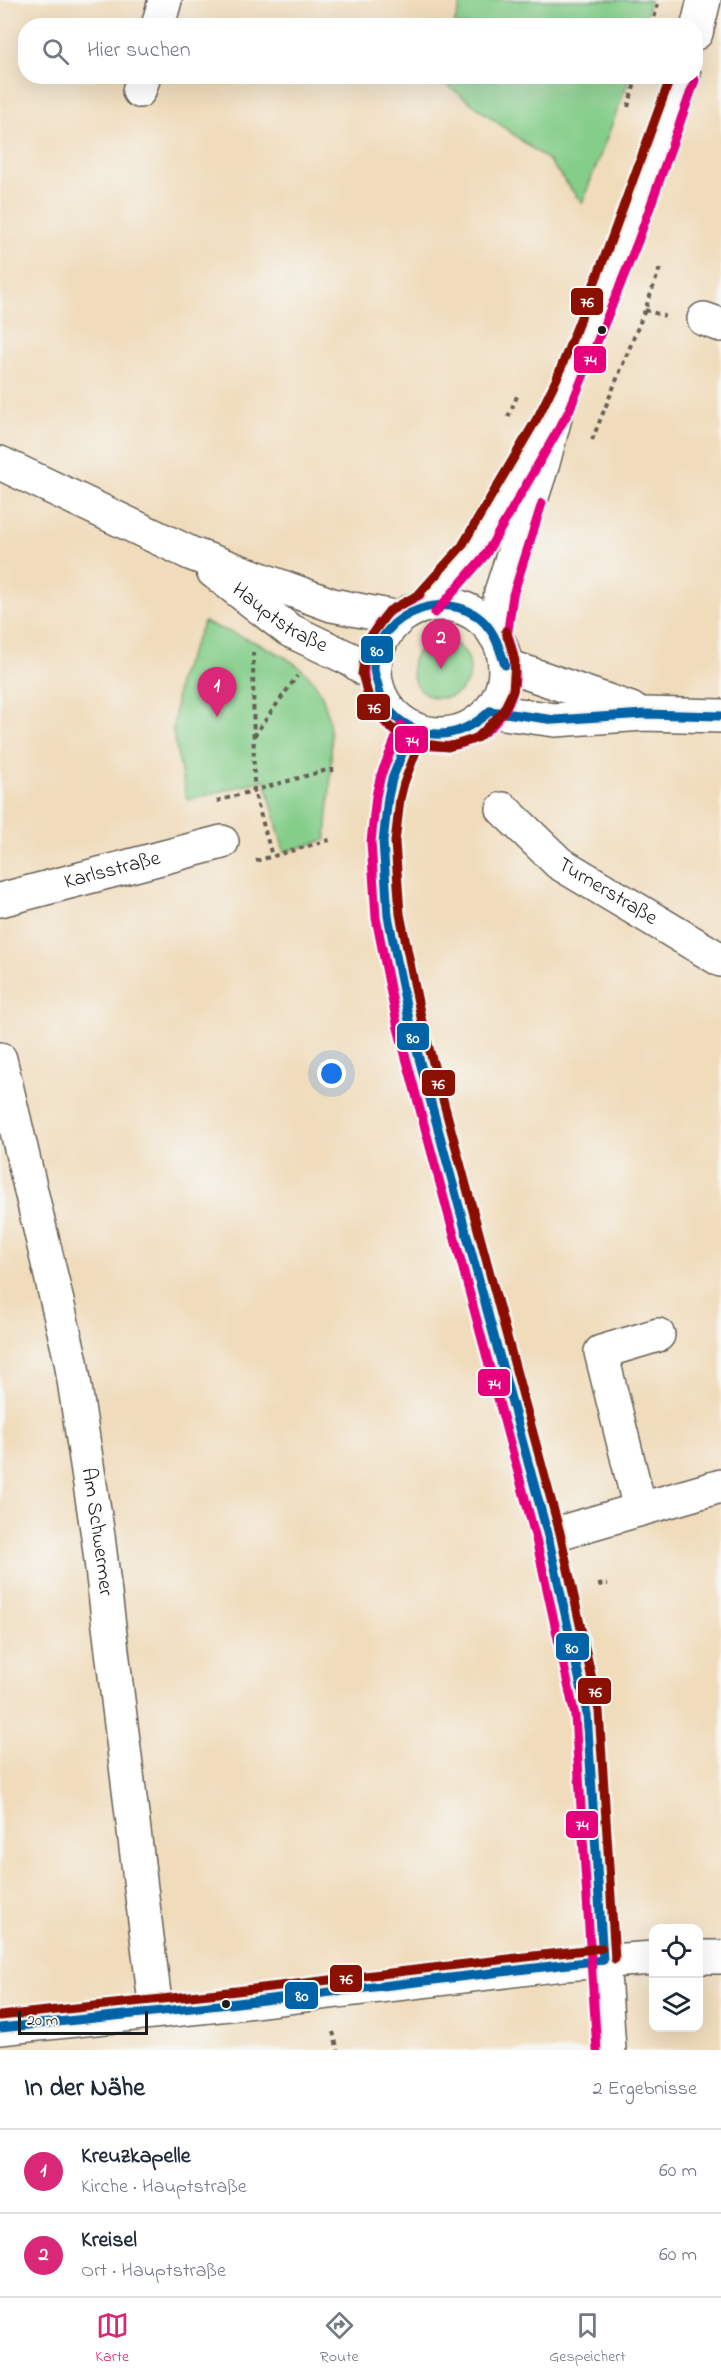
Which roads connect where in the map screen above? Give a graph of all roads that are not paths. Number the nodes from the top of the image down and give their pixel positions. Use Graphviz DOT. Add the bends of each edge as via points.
graph roads {
  1 [pos="165,0"];
  2 [pos="705,0"];
  3 [pos="160,18"];
  4 [pos="700,18"];
  5 [pos="681,84"];
  6 [pos="558,406"];
  7 [pos="1,469"];
  8 [pos="192,554"];
  9 [pos="413,612"];
  10 [pos="500,650"];
  11 [pos="374,676"];
  12 [pos="490,711"];
  13 [pos="644,714"];
  14 [pos="721,717"];
  15 [pos="412,729"];
  16 [pos="503,809"];
  17 [pos="222,842"];
  18 [pos="0,900"];
  19 [pos="721,960"];
  20 [pos="0,1059"];
  21 [pos="658,1335"];
  22 [pos="721,1486"];
  23 [pos="640,1509"];
  24 [pos="548,1536"];
  25 [pos="703,1957"];
  26 [pos="721,1957"];
  27 [pos="649,1958"];
  28 [pos="603,1960"];
  29 [pos="156,2011"];
  30 [pos="1,2019"];
  31 [pos="609,2050"];
  1 -- 3 [label="street"];
  2 -- 4 [label="street"];
  5 -- 6 [label="street" via="627,236"];
  6 -- 9 [label="street" via="476,547"];
  6 -- 10 [label="street" via="501,592"];
  7 -- 8 [label="street, Hauptstraße"];
  8 -- 9 [label="street, Hauptstraße" via="332,605"];
  8 -- 11 [label="street, Hauptstraße" via="288,630 352,660"];
  9 -- 10 [label="street, Hauptstraße" via="446,604 466,609 483,620"];
  9 -- 11 [label="street" via="388,630 380,643"];
  10 -- 12 [label="street" via="499,696"];
  10 -- 13 [label="street, Hauptstraße"];
  11 -- 15 [label="street" via="386,707"];
  12 -- 13 [label="street, Hauptstraße" via="555,720"];
  12 -- 15 [label="street" via="462,731 438,734"];
  13 -- 14 [label="street, Hauptstraße"];
  15 -- 24 [label="street" via="388,797 383,842 388,916 410,1024"];
  16 -- 19 [label="street, Turnerstraße" via="559,862"];
  17 -- 18 [label="street, Karlsstraße"];
  20 -- 29 [label="street, Am Schwermer" via="71,1361 98,1536"];
  21 -- 23 [label="street" via="601,1352"];
  22 -- 23 [label="street"];
  23 -- 24 [label="street"];
  24 -- 28 [label="street" via="587,1714"];
  25 -- 26 [label="street"];
  27 -- 28 [label="street"];
  28 -- 29 [label="street"];
  28 -- 31 [label="street"];
  29 -- 30 [label="street"];
}
